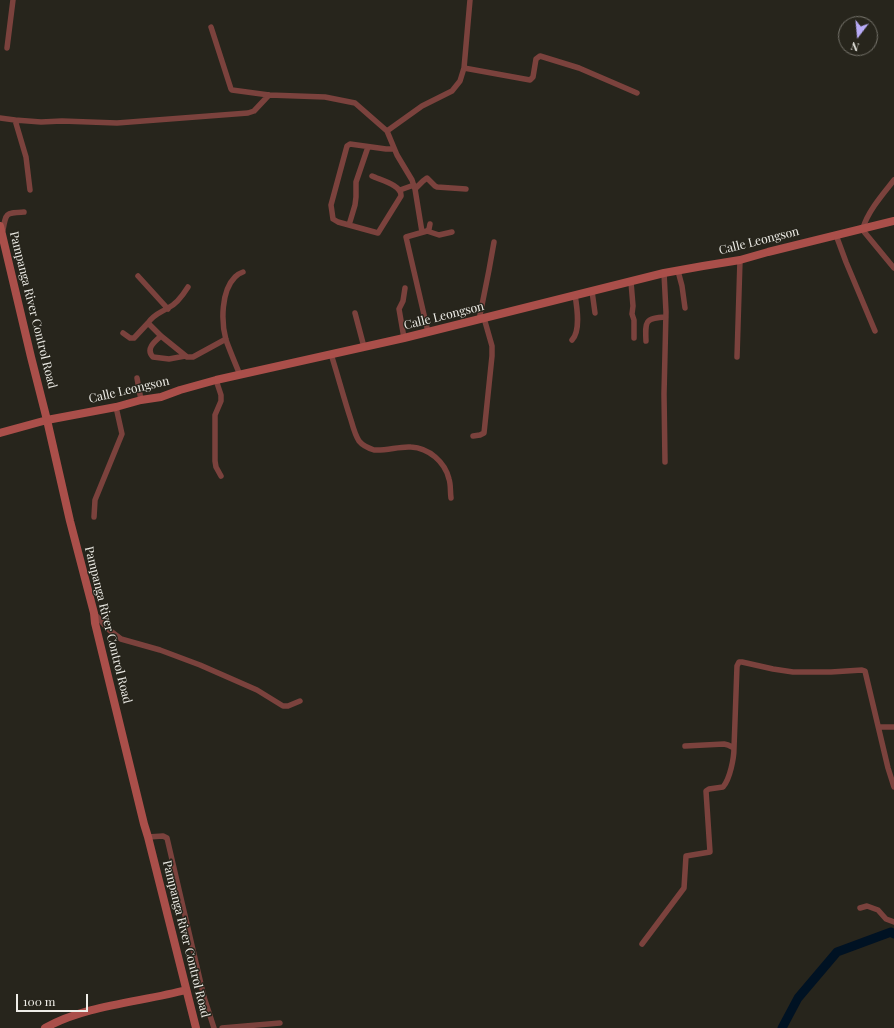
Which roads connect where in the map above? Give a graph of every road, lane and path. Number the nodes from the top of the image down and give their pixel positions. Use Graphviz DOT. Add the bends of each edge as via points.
graph roads {
  1 [pos="13,0"];
  2 [pos="470,0"];
  3 [pos="211,26"];
  4 [pos="7,48"];
  5 [pos="464,68"];
  6 [pos="637,93"];
  7 [pos="269,95"];
  8 [pos="0,118"];
  9 [pos="14,120"];
  10 [pos="387,131"];
  11 [pos="368,147"];
  12 [pos="394,149"];
  13 [pos="372,176"];
  14 [pos="894,180"];
  15 [pos="414,187"];
  16 [pos="466,189"];
  17 [pos="30,190"];
  18 [pos="400,190"];
  19 [pos="24,212"];
  20 [pos="894,221"];
  21 [pos="430,224"];
  22 [pos="349,225"];
  23 [pos="862,228"];
  24 [pos="1,229"];
  25 [pos="424,232"];
  26 [pos="452,232"];
  27 [pos="836,235"];
  28 [pos="494,242"];
  29 [pos="740,260"];
  30 [pos="894,268"];
  31 [pos="678,271"];
  32 [pos="243,272"];
  33 [pos="664,273"];
  34 [pos="138,276"];
  35 [pos="631,282"];
  36 [pos="188,287"];
  37 [pos="404,288"];
  38 [pos="592,291"];
  39 [pos="576,295"];
  40 [pos="685,308"];
  41 [pos="168,309"];
  42 [pos="355,313"];
  43 [pos="595,313"];
  44 [pos="666,317"];
  45 [pos="481,319"];
  46 [pos="148,322"];
  47 [pos="875,331"];
  48 [pos="428,332"];
  49 [pos="123,333"];
  50 [pos="162,336"];
  51 [pos="404,338"];
  52 [pos="634,338"];
  53 [pos="226,339"];
  54 [pos="572,340"];
  55 [pos="646,341"];
  56 [pos="364,347"];
  57 [pos="331,354"];
  58 [pos="185,356"];
  59 [pos="737,358"];
  60 [pos="240,374"];
  61 [pos="137,378"];
  62 [pos="216,380"];
  63 [pos="141,400"];
  64 [pos="116,407"];
  65 [pos="47,420"];
  66 [pos="0,433"];
  67 [pos="474,436"];
  68 [pos="665,462"];
  69 [pos="221,476"];
  70 [pos="451,498"];
  71 [pos="94,517"];
  72 [pos="94,613"];
  73 [pos="300,701"];
  74 [pos="879,727"];
  75 [pos="894,727"];
  76 [pos="685,746"];
  77 [pos="734,748"];
  78 [pos="894,787"];
  79 [pos="148,837"];
  80 [pos="860,908"];
  81 [pos="894,922"];
  82 [pos="642,944"];
  83 [pos="186,990"];
  84 [pos="280,1022"];
  85 [pos="45,1028"];
  86 [pos="196,1028"];
  87 [pos="214,1028"];
  88 [pos="222,1028"];
  1 -- 4 [label="street"];
  2 -- 5 [label="street"];
  3 -- 7 [label="street" via="231,89"];
  5 -- 6 [label="street" via="530,80 533,77 536,59 540,56 579,68"];
  5 -- 10 [label="street" via="460,81 452,91 422,106"];
  7 -- 9 [label="street" via="254,111 248,113 117,123"];
  7 -- 10 [label="street" via="325,97 355,103"];
  8 -- 9 [label="street"];
  9 -- 17 [label="street" via="26,157"];
  10 -- 12 [label="street"];
  11 -- 12 [label="street"];
  11 -- 22 [label="street" via="356,182 355,201"];
  11 -- 22 [label="street" via="350,144 347,146 331,205 333,219"];
  12 -- 15 [label="street"];
  13 -- 18 [label="street"];
  14 -- 23 [label="street"];
  15 -- 16 [label="street" via="427,178 437,187"];
  15 -- 18 [label="street"];
  15 -- 25 [label="street"];
  18 -- 22 [label="street" via="401,196 378,233"];
  19 -- 24 [label="street" via="6,215 3,232"];
  20 -- 23 [label="street, Calle Leongson"];
  21 -- 25 [label="street" via="429,229"];
  23 -- 27 [label="street, Calle Leongson"];
  23 -- 30 [label="street"];
  24 -- 65 [label="street, Pampanga River Control Road"];
  25 -- 26 [label="street" via="442,235"];
  25 -- 48 [label="street" via="406,237"];
  27 -- 29 [label="street, Calle Leongson"];
  27 -- 47 [label="street"];
  28 -- 45 [label="street"];
  29 -- 31 [label="street, Calle Leongson"];
  29 -- 59 [label="street"];
  31 -- 33 [label="street, Calle Leongson"];
  31 -- 40 [label="street"];
  32 -- 53 [label="street" via="231,282 225,296 223,319"];
  33 -- 35 [label="street, Calle Leongson"];
  33 -- 44 [label="street"];
  34 -- 41 [label="street"];
  35 -- 38 [label="street, Calle Leongson"];
  35 -- 52 [label="street"];
  36 -- 41 [label="street"];
  37 -- 51 [label="street" via="403,301 399,309"];
  38 -- 39 [label="street, Calle Leongson"];
  38 -- 43 [label="street"];
  39 -- 45 [label="street, Calle Leongson"];
  39 -- 54 [label="street" via="577,330"];
  41 -- 46 [label="street" via="152,317"];
  42 -- 56 [label="street"];
  44 -- 55 [label="street" via="648,321"];
  44 -- 68 [label="street"];
  45 -- 48 [label="street, Calle Leongson"];
  45 -- 67 [label="street" via="492,346 492,356 485,429 484,433"];
  46 -- 49 [label="street" via="134,338"];
  46 -- 50 [label="street"];
  48 -- 51 [label="street, Calle Leongson"];
  50 -- 58 [label="street"];
  50 -- 58 [label="street" via="151,346 153,357 169,359"];
  51 -- 56 [label="street, Calle Leongson"];
  53 -- 58 [label="street" via="193,356"];
  53 -- 60 [label="street"];
  56 -- 57 [label="street, Calle Leongson"];
  57 -- 60 [label="street, Calle Leongson"];
  57 -- 70 [label="street" via="359,442 374,450 411,447 434,455 449,478"];
  60 -- 62 [label="street, Calle Leongson"];
  61 -- 63 [label="street"];
  62 -- 63 [label="street, Calle Leongson" via="161,397"];
  62 -- 69 [label="street" via="221,401 215,415 215,461"];
  63 -- 64 [label="street, Calle Leongson"];
  64 -- 65 [label="street, Calle Leongson"];
  64 -- 71 [label="street" via="122,434 95,500"];
  65 -- 66 [label="street, Calle Leongson"];
  65 -- 72 [label="street, Pampanga River Control Road"];
  72 -- 73 [label="street" via="121,639 200,665 257,690 283,706"];
  72 -- 79 [label="street, Pampanga River Control Road"];
  74 -- 75 [label="street"];
  74 -- 77 [label="street" via="864,670 793,672 739,662"];
  74 -- 78 [label="street"];
  76 -- 77 [label="street" via="724,744"];
  77 -- 82 [label="street" via="725,785 706,791 710,852 686,856 684,888"];
  79 -- 83 [label="street, Pampanga River Control Road"];
  79 -- 87 [label="street" via="167,838"];
  80 -- 81 [label="street" via="867,906 878,910 886,919"];
  83 -- 85 [label="street" via="84,1012"];
  83 -- 86 [label="street, Pampanga River Control Road"];
  84 -- 88 [label="street"];
}
